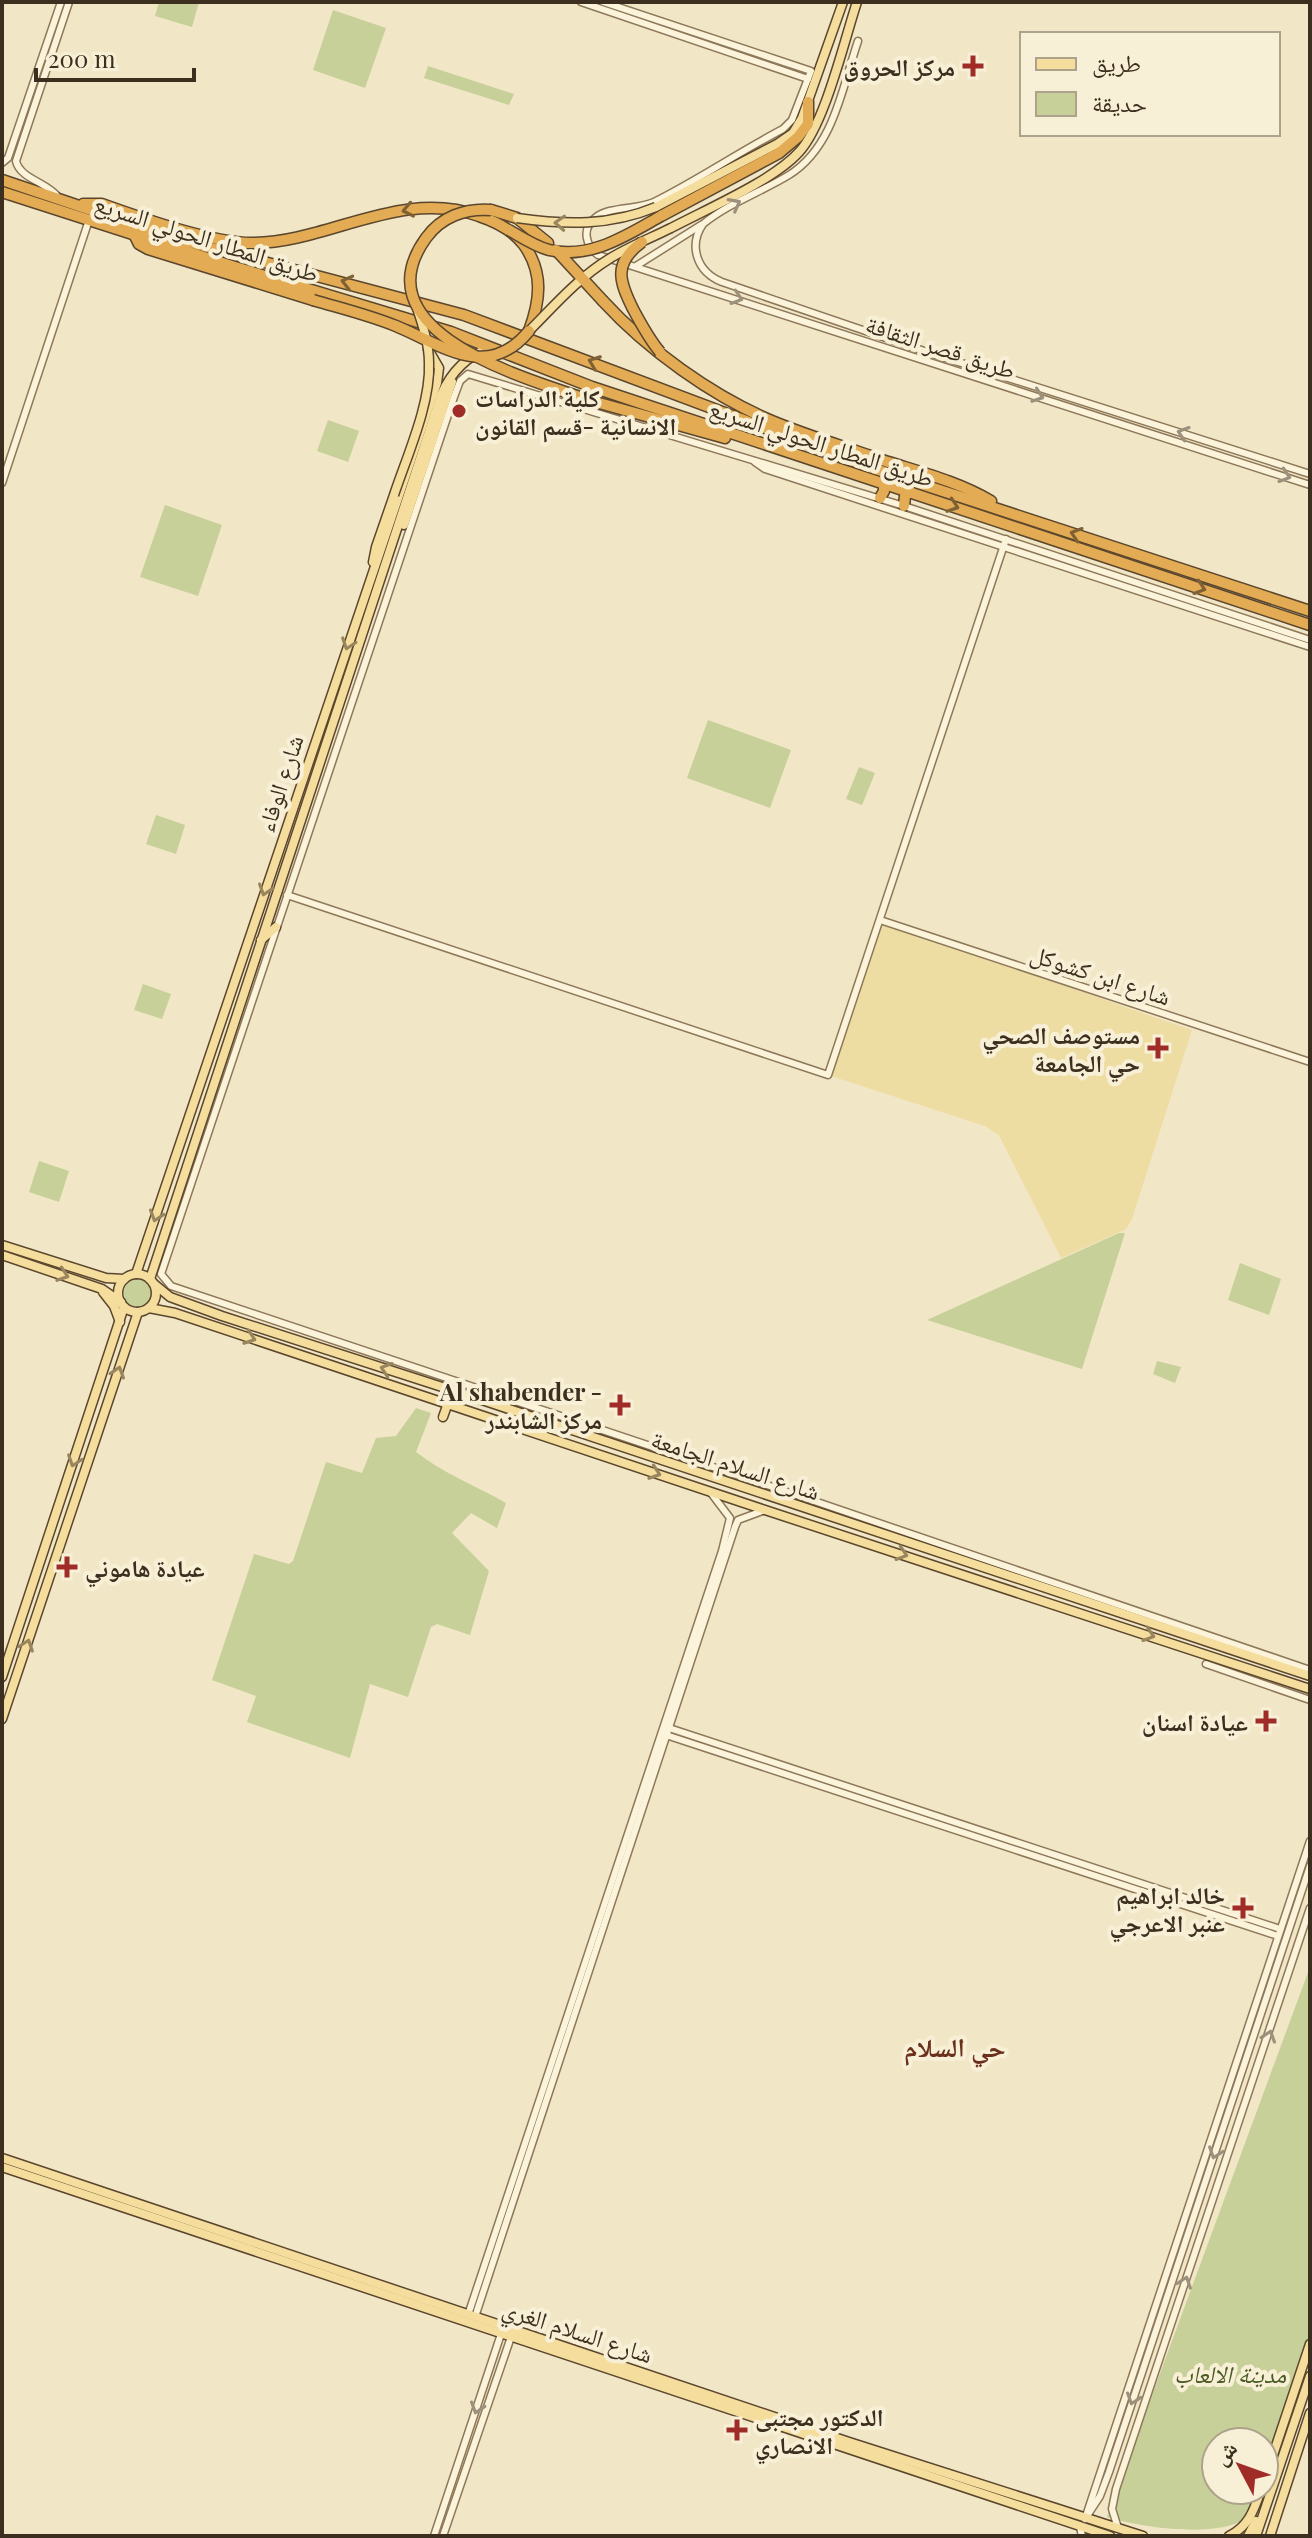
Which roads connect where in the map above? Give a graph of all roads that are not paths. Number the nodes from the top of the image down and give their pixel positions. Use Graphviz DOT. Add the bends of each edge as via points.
graph roads {
  1 [pos="61,2"];
  2 [pos="69,2"];
  3 [pos="581,2"];
  4 [pos="603,2"];
  5 [pos="843,2"];
  6 [pos="857,2"];
  7 [pos="611,9"];
  8 [pos="858,41"];
  9 [pos="808,102"];
  10 [pos="2,163"];
  11 [pos="2,180"];
  12 [pos="2,192"];
  13 [pos="60,199"];
  14 [pos="77,205"];
  15 [pos="659,212"];
  16 [pos="517,218"];
  17 [pos="89,220"];
  18 [pos="703,224"];
  19 [pos="509,230"];
  20 [pos="134,234"];
  21 [pos="642,242"];
  22 [pos="636,266"];
  23 [pos="701,278"];
  24 [pos="417,308"];
  25 [pos="398,316"];
  26 [pos="529,331"];
  27 [pos="490,348"];
  28 [pos="660,352"];
  29 [pos="478,358"];
  30 [pos="439,368"];
  31 [pos="453,371"];
  32 [pos="1141,419"];
  33 [pos="1139,429"];
  34 [pos="814,460"];
  35 [pos="755,462"];
  36 [pos="1310,474"];
  37 [pos="2,483"];
  38 [pos="884,483"];
  39 [pos="1310,485"];
  40 [pos="910,491"];
  41 [pos="880,498"];
  42 [pos="904,506"];
  43 [pos="1001,510"];
  44 [pos="1004,542"];
  45 [pos="1120,548"];
  46 [pos="1143,555"];
  47 [pos="1115,560"];
  48 [pos="1139,568"];
  49 [pos="374,570"];
  50 [pos="1310,611"];
  51 [pos="1310,625"];
  52 [pos="362,636"];
  53 [pos="1310,640"];
  54 [pos="1310,647"];
  55 [pos="286,862"];
  56 [pos="296,866"];
  57 [pos="287,895"];
  58 [pos="880,920"];
  59 [pos="276,927"];
  60 [pos="260,941"];
  61 [pos="232,1043"];
  62 [pos="1310,1062"];
  63 [pos="178,1151"];
  64 [pos="181,1182"];
  65 [pos="175,1215"];
  66 [pos="2,1245"];
  67 [pos="2,1255"];
  68 [pos="143,1255"];
  69 [pos="136,1274"];
  70 [pos="102,1277"];
  71 [pos="124,1279"];
  72 [pos="152,1281"];
  73 [pos="96,1287"];
  74 [pos="122,1304"];
  75 [pos="149,1308"];
  76 [pos="138,1312"];
  77 [pos="230,1319"];
  78 [pos="120,1324"];
  79 [pos="226,1330"];
  80 [pos="333,1341"];
  81 [pos="330,1352"];
  82 [pos="300,1354"];
  83 [pos="288,1363"];
  84 [pos="471,1392"];
  85 [pos="448,1403"];
  86 [pos="91,1411"];
  87 [pos="443,1417"];
  88 [pos="597,1438"];
  89 [pos="96,1439"];
  90 [pos="614,1444"];
  91 [pos="592,1451"];
  92 [pos="610,1457"];
  93 [pos="742,1482"];
  94 [pos="708,1491"];
  95 [pos="765,1510"];
  96 [pos="734,1519"];
  97 [pos="949,1555"];
  98 [pos="967,1562"];
  99 [pos="944,1568"];
  100 [pos="964,1575"];
  101 [pos="1074,1593"];
  102 [pos="1181,1633"];
  103 [pos="1202,1636"];
  104 [pos="1178,1645"];
  105 [pos="1197,1651"];
  106 [pos="1206,1664"];
  107 [pos="1293,1665"];
  108 [pos="1282,1666"];
  109 [pos="1310,1673"];
  110 [pos="2,1677"];
  111 [pos="1310,1689"];
  112 [pos="1310,1700"];
  113 [pos="2,1719"];
  114 [pos="668,1731"];
  115 [pos="654,1763"];
  116 [pos="1310,1841"];
  117 [pos="1310,1866"];
  118 [pos="1294,1902"];
  119 [pos="1310,1908"];
  120 [pos="1279,1932"];
  121 [pos="1235,2094"];
  122 [pos="1248,2098"];
  123 [pos="1227,2119"];
  124 [pos="1239,2125"];
  125 [pos="2,2158"];
  126 [pos="2,2167"];
  127 [pos="116,2201"];
  128 [pos="361,2283"];
  129 [pos="1156,2302"];
  130 [pos="1164,2305"];
  131 [pos="1176,2309"];
  132 [pos="1187,2312"];
  133 [pos="471,2316"];
  134 [pos="506,2336"];
  135 [pos="1310,2344"];
  136 [pos="642,2376"];
  137 [pos="1310,2376"];
  138 [pos="1304,2393"];
  139 [pos="1292,2399"];
  140 [pos="1310,2413"];
  141 [pos="1280,2435"];
  142 [pos="1110,2467"];
  143 [pos="1280,2467"];
  144 [pos="1122,2471"];
  145 [pos="1255,2506"];
  146 [pos="1264,2506"];
  147 [pos="1267,2506"];
  148 [pos="1118,2528"];
  149 [pos="1081,2530"];
  150 [pos="439,2535"];
  151 [pos="1110,2536"];
  152 [pos="1143,2536"];
  153 [pos="1229,2536"];
  154 [pos="1248,2536"];
  155 [pos="1256,2536"];
  156 [pos="1270,2536"];
  1 -- 10 [label="street"];
  2 -- 13 [label="street" via="16,161 22,173 47,185"];
  3 -- 7 [label="street"];
  4 -- 7 [label="street"];
  5 -- 9 [label="main road" via="835,12"];
  6 -- 21 [label="main road, bridge" via="805,146 777,171"];
  7 -- 22 [label="street, طريق قصر الثقافة" via="809,75 787,126 653,202 592,221 586,237 594,251"];
  18 -- 8 [label="street, one-way" via="810,159 826,135"];
  9 -- 15 [label="highway" via="808,124 786,148"];
  11 -- 13 [label="highway, طريق المطار الحولي السريع"];
  12 -- 17 [label="highway, طريق المطار الحولي السريع"];
  13 -- 14 [label="highway, طريق المطار الحولي السريع"];
  19 -- 14 [label="highway, one-way, bridge" via="470,212 438,206 278,241 235,242 102,204"];
  43 -- 14 [label="highway, طريق المطار الحولي السريع, one-way" via="869,467 464,315 177,239"];
  15 -- 16 [label="main road, one-way, bridge" via="587,224"];
  15 -- 19 [label="highway, bridge" via="603,246 577,252 549,250"];
  16 -- 24 [label="highway, bridge" via="474,210 438,224 415,261 412,287"];
  16 -- 28 [label="highway, bridge" via="562,254 623,322"];
  17 -- 20 [label="highway, طريق المطار الحولي السريع"];
  17 -- 37 [label="street"];
  18 -- 22 [label="street"];
  18 -- 23 [label="street" via="695,251"];
  19 -- 26 [label="highway, bridge" via="538,272 538,303"];
  20 -- 25 [label="highway, طريق المطار الحولي السريع"];
  20 -- 29 [label="highway, bridge" via="148,249 386,322 454,353"];
  21 -- 26 [label="main road, bridge" via="596,267"];
  21 -- 28 [label="highway, bridge" via="624,261 622,285"];
  22 -- 23 [label="street, طريق قصر الثقافة"];
  23 -- 32 [label="street, طريق قصر الثقافة"];
  23 -- 33 [label="street, طريق قصر الثقافة, one-way"];
  24 -- 34 [label="highway, bridge" via="438,331 500,368 592,401"];
  24 -- 49 [label="main road, bridge" via="430,366 420,415 374,553"];
  25 -- 27 [label="highway, طريق المطار الحولي السريع"];
  25 -- 30 [label="main road" via="426,345"];
  26 -- 29 [label="highway, bridge" via="505,352"];
  27 -- 31 [label="main road"];
  27 -- 34 [label="highway, طريق المطار الحولي السريع"];
  28 -- 43 [label="highway" via="762,417 955,484"];
  29 -- 52 [label="main road" via="453,379"];
  30 -- 31 [label="main road" via="444,350 454,346 463,357"];
  30 -- 49 [label="main road, شارع الوفاء"];
  31 -- 52 [label="main road, شارع الوفاء"];
  32 -- 33 [label="street"];
  36 -- 32 [label="street, طريق قصر الثقافة, one-way"];
  33 -- 39 [label="street, طريق قصر الثقافة, one-way"];
  34 -- 38 [label="highway, طريق المطار الحولي السريع"];
  35 -- 41 [label="street"];
  35 -- 44 [label="street"];
  35 -- 56 [label="street" via="474,373 464,376"];
  38 -- 40 [label="highway, طريق المطار الحولي السريع"];
  38 -- 41 [label="highway"];
  40 -- 42 [label="highway"];
  40 -- 47 [label="highway, طريق المطار الحولي السريع, one-way"];
  41 -- 42 [label="street"];
  42 -- 44 [label="street"];
  45 -- 43 [label="highway, طريق المطار الحولي السريع, one-way"];
  44 -- 53 [label="street"];
  44 -- 54 [label="street"];
  44 -- 58 [label="street"];
  45 -- 46 [label="highway, طريق المطار الحولي السريع"];
  45 -- 47 [label="highway" via="1122,556"];
  46 -- 48 [label="highway"];
  46 -- 50 [label="highway, طريق المطار الحولي السريع"];
  47 -- 48 [label="highway, طريق المطار الحولي السريع"];
  48 -- 51 [label="highway, طريق المطار الحولي السريع, one-way"];
  49 -- 63 [label="main road, شارع الوفاء, one-way" via="305,752 189,1102"];
  52 -- 55 [label="main road, شارع الوفاء"];
  55 -- 56 [label="main road"];
  55 -- 60 [label="main road, شارع الوفاء"];
  56 -- 57 [label="street"];
  57 -- 58 [label="street" via="828,1075"];
  57 -- 59 [label="street"];
  58 -- 62 [label="street, شارع ابن كشوكل"];
  59 -- 60 [label="main road"];
  59 -- 61 [label="street"];
  60 -- 61 [label="main road, شارع الوفاء"];
  61 -- 64 [label="main road, شارع الوفاء"];
  61 -- 65 [label="street"];
  63 -- 64 [label="main road" via="172,1184"];
  63 -- 68 [label="main road, شارع الوفاء, one-way"];
  64 -- 65 [label="main road, شارع الوفاء"];
  65 -- 72 [label="main road, شارع الوفاء"];
  65 -- 80 [label="street" via="161,1274 167,1284"];
  66 -- 70 [label="main road"];
  67 -- 73 [label="main road, one-way"];
  68 -- 69 [label="main road, شارع الوفاء"];
  68 -- 70 [label="main road" via="126,1273"];
  69 -- 71 [label="main road"];
  69 -- 72 [label="main road"];
  70 -- 71 [label="main road"];
  71 -- 74 [label="main road" via="119,1290"];
  72 -- 75 [label="main road" via="155,1299"];
  72 -- 77 [label="main road, شارع السلام الجامعة" via="176,1300"];
  73 -- 74 [label="main road"];
  73 -- 78 [label="main road" via="109,1299"];
  74 -- 76 [label="main road"];
  74 -- 78 [label="main road"];
  75 -- 76 [label="main road"];
  75 -- 79 [label="main road, شارع السلام الجامعة"];
  89 -- 76 [label="main road, one-way"];
  77 -- 79 [label="main road"];
  77 -- 81 [label="main road, شارع السلام الجامعة"];
  78 -- 86 [label="main road" via="96,1381"];
  79 -- 82 [label="main road, شارع السلام الجامعة, one-way"];
  80 -- 81 [label="main road"];
  80 -- 84 [label="street"];
  84 -- 81 [label="main road, شارع السلام الجامعة, one-way"];
  82 -- 83 [label="main road"];
  82 -- 85 [label="main road, شارع السلام الجامعة"];
  84 -- 88 [label="main road, شارع السلام الجامعة"];
  84 -- 93 [label="street"];
  85 -- 87 [label="main road"];
  85 -- 91 [label="main road, شارع السلام الجامعة"];
  86 -- 89 [label="main road" via="98,1407 102,1412"];
  86 -- 110 [label="main road, one-way" via="40,1546"];
  88 -- 90 [label="main road, شارع السلام الجامعة"];
  88 -- 91 [label="main road"];
  113 -- 89 [label="main road, one-way"];
  90 -- 92 [label="main road" via="607,1451"];
  90 -- 93 [label="main road, شارع السلام الجامعة"];
  91 -- 92 [label="main road, شارع السلام الجامعة"];
  92 -- 94 [label="main road, شارع السلام الجامعة, one-way"];
  93 -- 97 [label="main road, شارع السلام الجامعة"];
  93 -- 101 [label="street" via="851,1513"];
  94 -- 95 [label="main road, شارع السلام الجامعة"];
  94 -- 96 [label="street"];
  95 -- 96 [label="street"];
  95 -- 99 [label="main road, شارع السلام الجامعة, one-way"];
  96 -- 114 [label="street"];
  96 -- 115 [label="street"];
  97 -- 98 [label="main road, شارع السلام الجامعة"];
  97 -- 99 [label="main road" via="950,1565"];
  98 -- 100 [label="main road"];
  98 -- 101 [label="main road, شارع السلام الجامعة"];
  99 -- 100 [label="main road, شارع السلام الجامعة"];
  100 -- 104 [label="main road, شارع السلام الجامعة, one-way"];
  101 -- 102 [label="main road, شارع السلام الجامعة"];
  101 -- 103 [label="street"];
  102 -- 103 [label="main road, شارع السلام الجامعة"];
  102 -- 104 [label="main road"];
  103 -- 105 [label="main road" via="1194,1646"];
  103 -- 107 [label="street"];
  103 -- 108 [label="main road, شارع السلام الجامعة"];
  104 -- 105 [label="main road, شارع السلام الجامعة"];
  105 -- 111 [label="main road, شارع السلام الجامعة"];
  106 -- 112 [label="street"];
  107 -- 108 [label="main road"];
  107 -- 109 [label="street"];
  108 -- 109 [label="main road, شارع السلام الجامعة"];
  114 -- 115 [label="street"];
  114 -- 120 [label="street"];
  115 -- 133 [label="street"];
  116 -- 118 [label="street"];
  117 -- 118 [label="street"];
  118 -- 120 [label="street"];
  118 -- 121 [label="street"];
  122 -- 119 [label="street, one-way"];
  120 -- 129 [label="street"];
  121 -- 122 [label="street" via="1240,2101"];
  121 -- 123 [label="street"];
  122 -- 124 [label="street"];
  123 -- 124 [label="street" via="1235,2117"];
  123 -- 130 [label="street, one-way"];
  131 -- 124 [label="street, one-way"];
  125 -- 127 [label="main road, شارع السلام الغري"];
  126 -- 127 [label="main road, شارع السلام الغري"];
  127 -- 128 [label="main road, شارع السلام الغري"];
  128 -- 133 [label="main road, شارع السلام الغري"];
  128 -- 134 [label="main road, شارع السلام الغري"];
  129 -- 130 [label="street"];
  129 -- 149 [label="street"];
  130 -- 142 [label="street, one-way"];
  131 -- 132 [label="street"];
  131 -- 144 [label="street"];
  133 -- 136 [label="main road, شارع السلام الغري"];
  134 -- 136 [label="main road, شارع السلام الغري"];
  134 -- 150 [label="street"];
  135 -- 139 [label="main road"];
  136 -- 149 [label="main road, شارع السلام الغري" via="981,2489"];
  137 -- 138 [label="main road"];
  138 -- 139 [label="main road"];
  138 -- 143 [label="main road"];
  139 -- 141 [label="main road"];
  140 -- 156 [label="main road"];
  142 -- 144 [label="street" via="1115,2473"];
  142 -- 149 [label="street"];
  144 -- 148 [label="street" via="1112,2509"];
  145 -- 153 [label="main road" via="1242,2530"];
  146 -- 154 [label="main road"];
  147 -- 155 [label="main road"];
  148 -- 149 [label="main road, شارع السلام الغري"];
  148 -- 152 [label="main road, شارع السلام الغري"];
  149 -- 151 [label="main road, شارع السلام الغري"];
}
